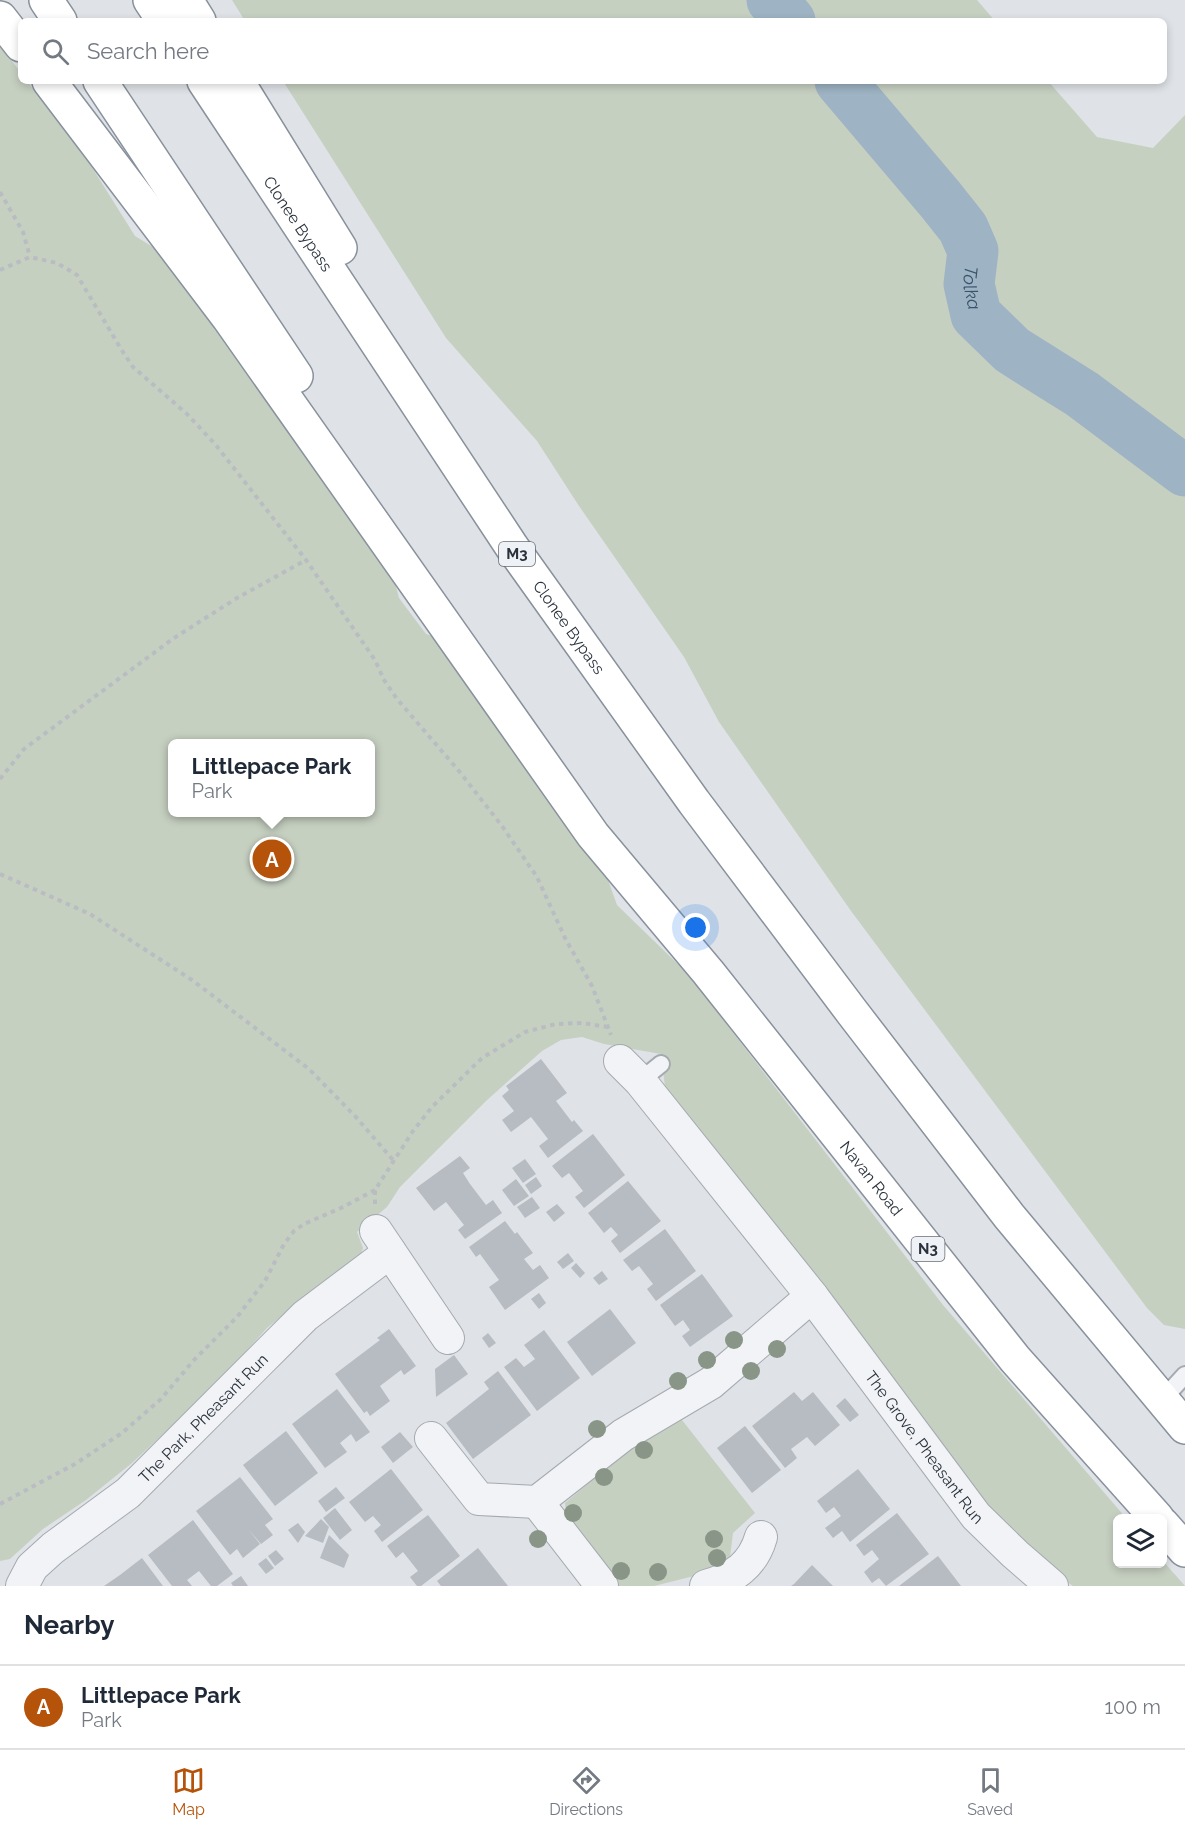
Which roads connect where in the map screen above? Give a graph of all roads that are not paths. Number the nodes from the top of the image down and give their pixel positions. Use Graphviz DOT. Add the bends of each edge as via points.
graph roads {
  1 [pos="46,0"];
  2 [pos="150,0"];
  3 [pos="186,0"];
  4 [pos="0,18"];
  5 [pos="58,18"];
  6 [pos="162,18"];
  7 [pos="197,18"];
  8 [pos="18,41"];
  9 [pos="51,84"];
  10 [pos="102,84"];
  11 [pos="206,84"];
  12 [pos="239,84"];
  13 [pos="708,972"];
  14 [pos="852,1012"];
  15 [pos="640,1069"];
  16 [pos="812,1296"];
  17 [pos="448,1338"];
  18 [pos="1185,1375"];
  19 [pos="1162,1400"];
  20 [pos="1185,1427"];
  21 [pos="431,1438"];
  22 [pos="537,1502"];
  23 [pos="1153,1514"];
  24 [pos="1167,1530"];
  25 [pos="761,1537"];
  26 [pos="1185,1550"];
  27 [pos="22,1586"];
  28 [pos="602,1586"];
  29 [pos="706,1586"];
  30 [pos="1052,1586"];
  1 -- 5 [label="highway"];
  2 -- 6 [label="highway"];
  3 -- 7 [label="highway"];
  4 -- 8 [label="highway"];
  9 -- 13 [label="highway" via="235,326 593,835"];
  10 -- 13 [label="highway" via="390,517"];
  11 -- 14 [label="highway, Clonee Bypass / M3" via="512,547 694,802"];
  12 -- 14 [label="highway" via="533,550"];
  13 -- 23 [label="highway, Navan Road / N3" via="1015,1359"];
  14 -- 19 [label="highway" via="1010,1216"];
  15 -- 16 [label="street, The Grove, Pheasant Run"];
  16 -- 22 [label="street" via="711,1383 623,1436"];
  16 -- 30 [label="street, The Grove, Pheasant Run" via="976,1516"];
  17 -- 27 [label="street, The Park, Pheasant Run" via="383,1242 128,1493 32,1567"];
  18 -- 19 [label="lane"];
  19 -- 20 [label="highway"];
  21 -- 22 [label="street" via="479,1499"];
  22 -- 28 [label="street"];
  24 -- 26 [label="highway"];
  25 -- 29 [label="street" via="750,1561 733,1575"];
}
